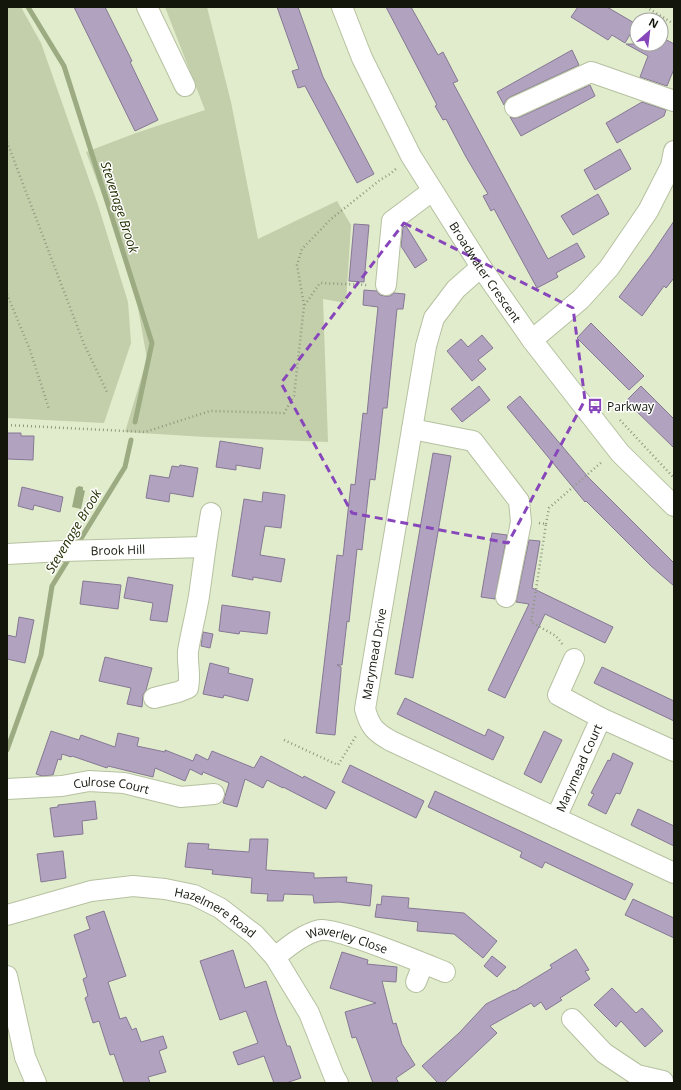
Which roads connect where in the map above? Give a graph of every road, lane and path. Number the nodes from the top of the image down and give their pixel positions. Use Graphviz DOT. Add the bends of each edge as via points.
graph roads {
  1 [pos="147,7"];
  2 [pos="342,7"];
  3 [pos="646,7"];
  4 [pos="674,24"];
  5 [pos="185,86"];
  6 [pos="674,101"];
  7 [pos="515,107"];
  8 [pos="7,142"];
  9 [pos="674,151"];
  10 [pos="411,156"];
  11 [pos="432,191"];
  12 [pos="481,267"];
  13 [pos="386,285"];
  14 [pos="7,294"];
  15 [pos="304,306"];
  16 [pos="532,340"];
  17 [pos="108,394"];
  18 [pos="49,409"];
  19 [pos="616,416"];
  20 [pos="7,425"];
  21 [pos="412,429"];
  22 [pos="617,448"];
  23 [pos="674,478"];
  24 [pos="672,501"];
  25 [pos="211,513"];
  26 [pos="520,520"];
  27 [pos="546,524"];
  28 [pos="204,547"];
  29 [pos="7,554"];
  30 [pos="506,597"];
  31 [pos="574,659"];
  32 [pos="154,698"];
  33 [pos="601,718"];
  34 [pos="368,719"];
  35 [pos="284,740"];
  36 [pos="674,751"];
  37 [pos="7,789"];
  38 [pos="214,794"];
  39 [pos="556,818"];
  40 [pos="674,873"];
  41 [pos="7,915"];
  42 [pos="275,957"];
  43 [pos="445,972"];
  44 [pos="7,976"];
  45 [pos="572,1019"];
  46 [pos="636,1079"];
  47 [pos="664,1081"];
  48 [pos="36,1083"];
  49 [pos="338,1083"];
  1 -- 5 [label="street"];
  2 -- 10 [label="street, Broadwater Crescent" via="362,58"];
  3 -- 4 [label="path"];
  6 -- 7 [label="street" via="591,72"];
  8 -- 17 [label="path" via="84,344"];
  9 -- 16 [label="street" via="670,166 648,211 609,268 581,299"];
  10 -- 11 [label="street, Broadwater Crescent"];
  10 -- 15 [label="path" via="331,219 302,249 297,265"];
  11 -- 12 [label="street, Broadwater Crescent"];
  11 -- 13 [label="street" via="392,221"];
  12 -- 16 [label="street, Broadwater Crescent"];
  12 -- 21 [label="street, Marymead Drive" via="456,289 434,318 426,346"];
  13 -- 15 [label="path" via="320,283"];
  14 -- 18 [label="path" via="30,350"];
  15 -- 20 [label="path" via="294,396 284,412 210,412 145,432"];
  16 -- 22 [label="street, Broadwater Crescent"];
  19 -- 23 [label="path"];
  21 -- 26 [label="street" via="472,441 519,501"];
  21 -- 34 [label="street, Marymead Drive" via="365,709"];
  22 -- 24 [label="street, Broadwater Crescent"];
  22 -- 27 [label="path" via="549,508"];
  25 -- 28 [label="street"];
  26 -- 27 [label="path"];
  26 -- 30 [label="street"];
  27 -- 31 [label="path" via="531,622 556,636"];
  28 -- 29 [label="street, Brook Hill"];
  28 -- 32 [label="street" via="188,652 188,688"];
  31 -- 33 [label="street, Marymead Court" via="558,695"];
  33 -- 36 [label="street, Marymead Court"];
  33 -- 39 [label="street, Marymead Court"];
  34 -- 35 [label="path" via="338,766"];
  34 -- 39 [label="street" via="373,729 391,741"];
  37 -- 38 [label="street, Culrose Court" via="62,786 88,781 124,783 180,797"];
  39 -- 40 [label="street"];
  41 -- 42 [label="street, Hazelmere Road" via="91,891 133,886 165,889 194,895 220,908 255,935"];
  42 -- 43 [label="street, Waverley Close" via="301,938 321,930 344,934 420,973"];
  42 -- 49 [label="street, Hazelmere Road" via="309,1013"];
  44 -- 48 [label="street" via="25,1057"];
  45 -- 46 [label="street" via="604,1053"];
  46 -- 47 [label="street"];
}
